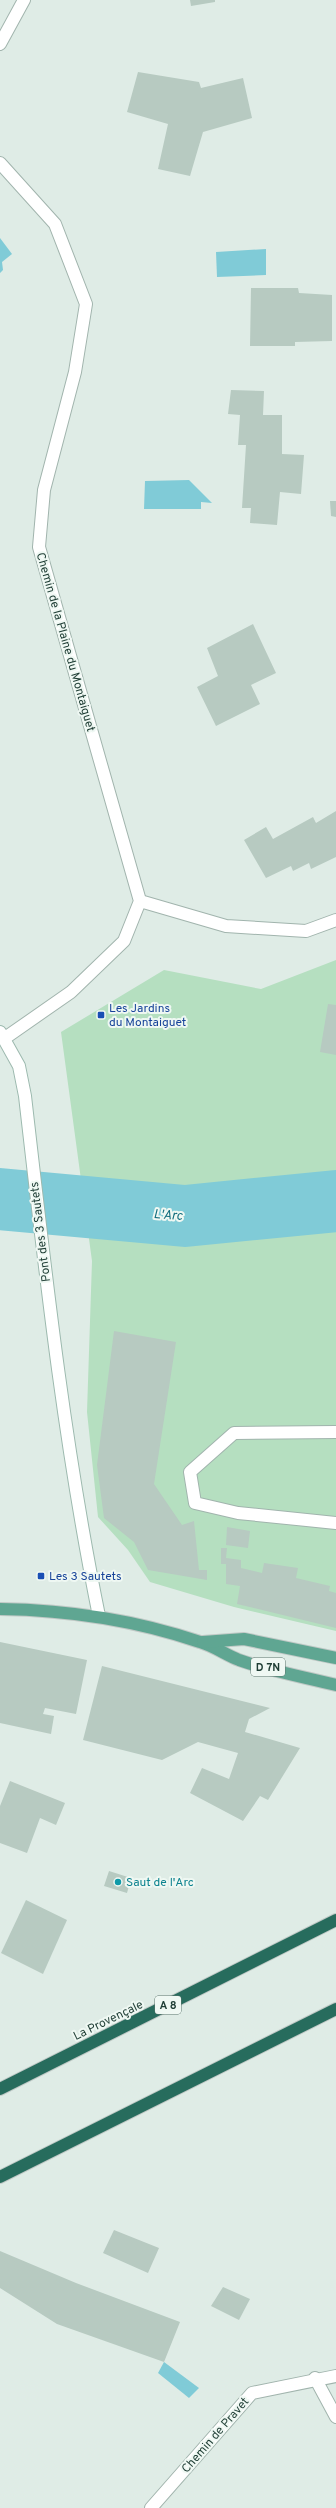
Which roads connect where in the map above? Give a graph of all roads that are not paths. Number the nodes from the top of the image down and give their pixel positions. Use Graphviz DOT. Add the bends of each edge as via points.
graph roads {
  1 [pos="24,0"];
  2 [pos="0,44"];
  3 [pos="0,163"];
  4 [pos="140,901"];
  5 [pos="336,920"];
  6 [pos="2,1035"];
  7 [pos="336,1432"];
  8 [pos="336,1523"];
  9 [pos="0,1608"];
  10 [pos="99,1616"];
  11 [pos="202,1642"];
  12 [pos="336,1658"];
  13 [pos="336,1685"];
  14 [pos="336,1920"];
  15 [pos="336,2009"];
  16 [pos="0,2089"];
  17 [pos="0,2177"];
  18 [pos="336,2376"];
  19 [pos="315,2378"];
  20 [pos="336,2416"];
  21 [pos="151,2508"];
  1 -- 2 [label="street"];
  3 -- 4 [label="street, Chemin de la Plaine du Montaiguet" via="55,224 86,304 75,372 44,490 39,547"];
  4 -- 5 [label="street" via="226,926 306,931"];
  4 -- 6 [label="street" via="124,941 71,992"];
  6 -- 10 [label="street, Pont des 3 Sautets" via="19,1066 25,1096 56,1367 84,1545"];
  7 -- 8 [label="street" via="234,1434 190,1472 195,1503 238,1514"];
  9 -- 10 [label="main road, D 7N"];
  10 -- 11 [label="main road, D 7N"];
  11 -- 12 [label="main road, D 7N" via="244,1639"];
  11 -- 13 [label="main road, D 7N" via="239,1660"];
  14 -- 16 [label="highway, La Provençale / A 8"];
  15 -- 17 [label="highway"];
  18 -- 19 [label="street, Chemin de Pravet"];
  19 -- 20 [label="street"];
  19 -- 21 [label="street, Chemin de Pravet" via="252,2393"];
}
